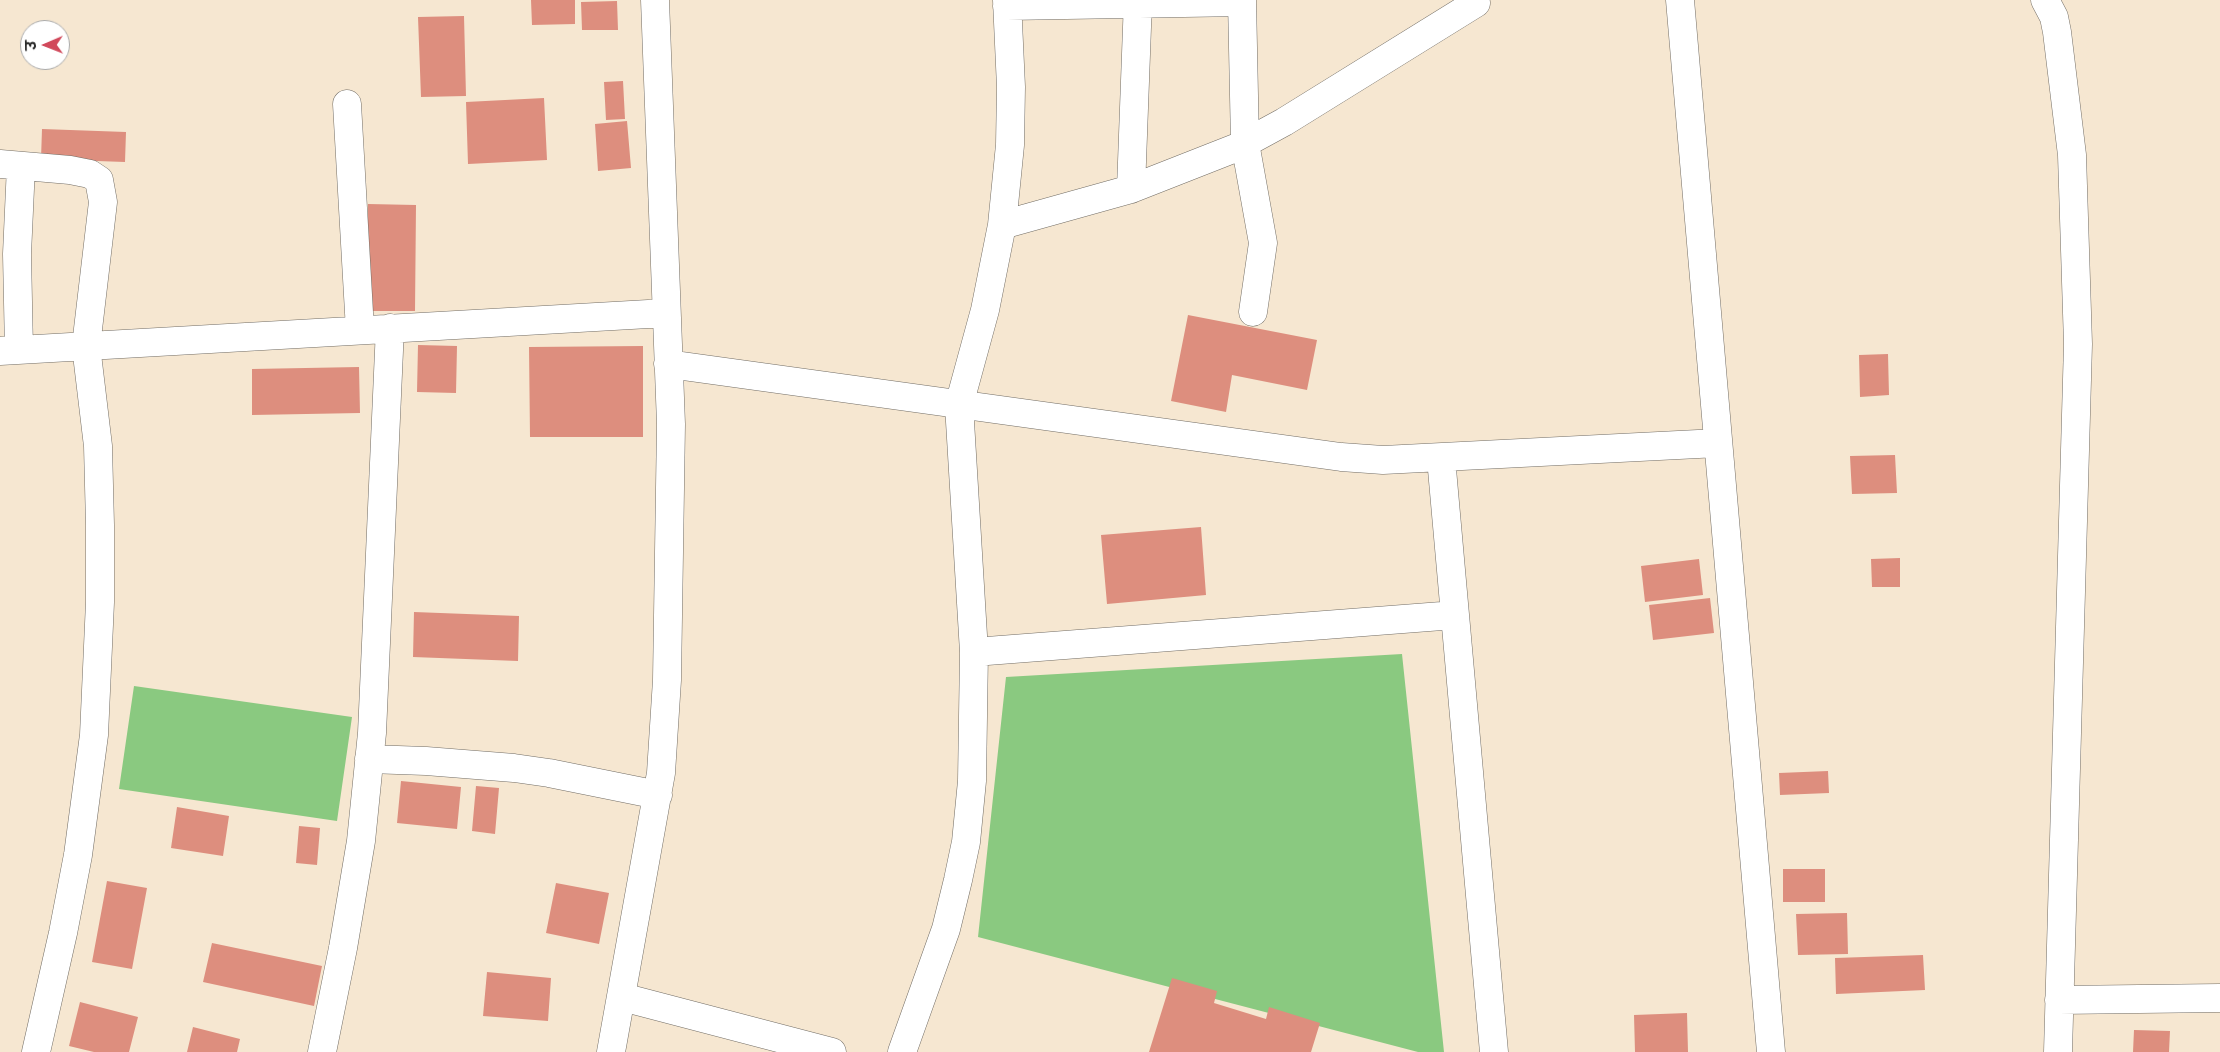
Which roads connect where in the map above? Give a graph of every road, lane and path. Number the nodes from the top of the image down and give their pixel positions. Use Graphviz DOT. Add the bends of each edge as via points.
graph roads {
  1 [pos="656,0"];
  2 [pos="1680,0"];
  3 [pos="2045,0"];
  4 [pos="1242,1"];
  5 [pos="1007,3"];
  6 [pos="1139,3"];
  7 [pos="1476,3"];
  8 [pos="347,104"];
  9 [pos="1245,143"];
  10 [pos="10,165"];
  11 [pos="1131,189"];
  12 [pos="1002,225"];
  13 [pos="1253,312"];
  14 [pos="666,313"];
  15 [pos="390,328"];
  16 [pos="360,330"];
  17 [pos="86,346"];
  18 [pos="10,351"];
  19 [pos="668,364"];
  20 [pos="959,405"];
  21 [pos="1718,443"];
  22 [pos="1441,458"];
  23 [pos="1455,614"];
  24 [pos="974,652"];
  25 [pos="369,759"];
  26 [pos="658,795"];
  27 [pos="622,997"];
  28 [pos="2220,998"];
  29 [pos="2059,1000"];
  30 [pos="36,1052"];
  31 [pos="322,1052"];
  32 [pos="611,1052"];
  33 [pos="832,1052"];
  34 [pos="902,1052"];
  35 [pos="1494,1052"];
  36 [pos="1771,1052"];
  37 [pos="2058,1052"];
  1 -- 14 [label="street"];
  2 -- 21 [label="street"];
  3 -- 29 [label="street" via="2058,32 2072,155 2078,344"];
  4 -- 6 [label="street"];
  4 -- 9 [label="street"];
  5 -- 6 [label="street"];
  5 -- 12 [label="street" via="1010,145"];
  6 -- 11 [label="street"];
  7 -- 9 [label="street"];
  8 -- 16 [label="street"];
  9 -- 11 [label="street"];
  9 -- 13 [label="street" via="1263,243"];
  10 -- 17 [label="street" via="70,170 90,174 99,180 102,202"];
  10 -- 18 [label="street" via="17,254"];
  11 -- 12 [label="street"];
  12 -- 20 [label="street" via="985,310"];
  14 -- 15 [label="street"];
  14 -- 19 [label="street"];
  15 -- 16 [label="street"];
  15 -- 25 [label="street"];
  16 -- 17 [label="street"];
  17 -- 18 [label="street"];
  17 -- 30 [label="street" via="98,446 100,525 94,735 78,855"];
  19 -- 20 [label="street"];
  19 -- 26 [label="street" via="671,424 667,680"];
  20 -- 22 [label="street" via="1341,457 1383,460"];
  20 -- 24 [label="street"];
  21 -- 22 [label="street"];
  21 -- 36 [label="street"];
  22 -- 23 [label="street"];
  23 -- 24 [label="street"];
  23 -- 35 [label="street"];
  24 -- 34 [label="street" via="972,781 966,842 946,929"];
  25 -- 26 [label="street" via="514,768"];
  25 -- 31 [label="street" via="361,841"];
  26 -- 27 [label="street"];
  27 -- 32 [label="street"];
  27 -- 33 [label="street"];
  28 -- 29 [label="street"];
  29 -- 37 [label="street"];
}
